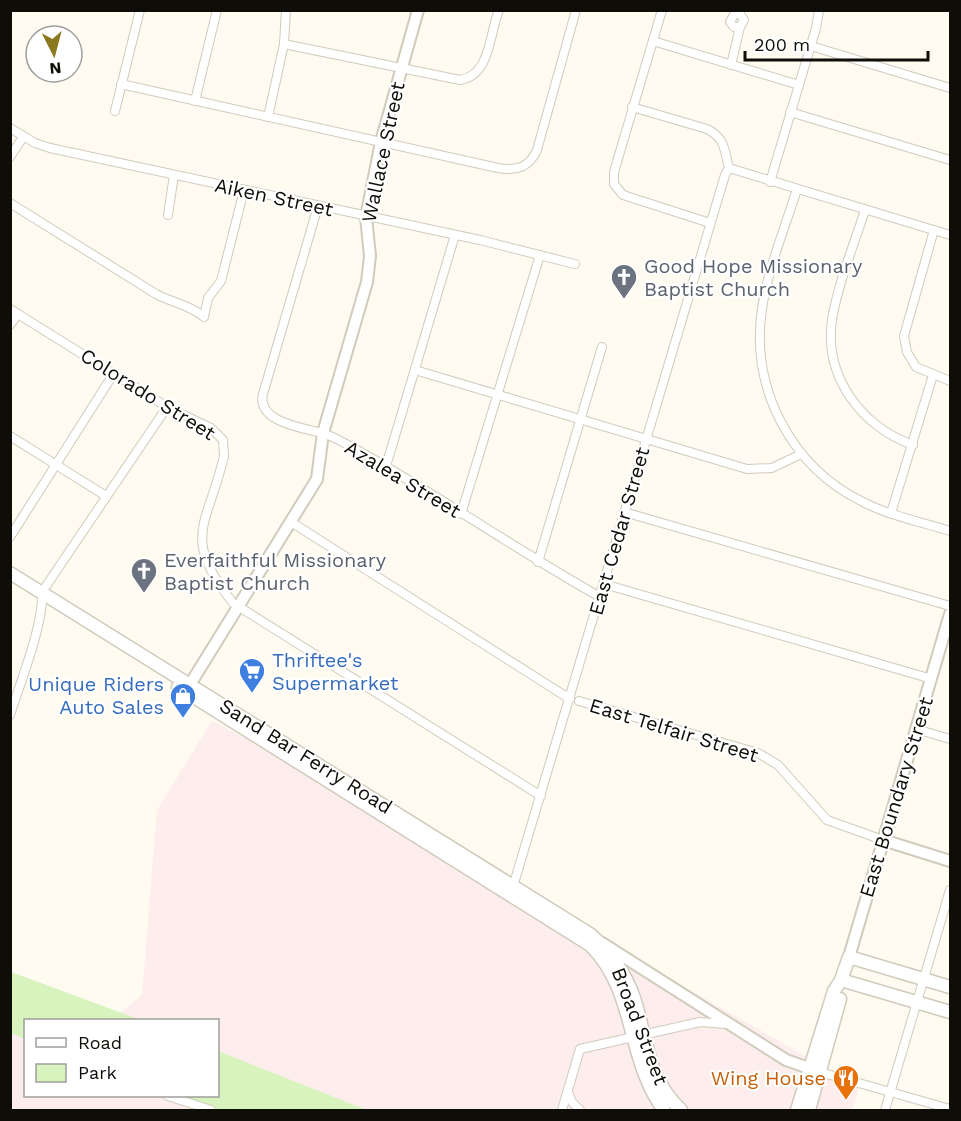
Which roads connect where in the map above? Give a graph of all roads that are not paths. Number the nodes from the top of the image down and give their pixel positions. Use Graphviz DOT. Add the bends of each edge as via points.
graph roads {
  1 [pos="140,10"];
  2 [pos="218,10"];
  3 [pos="286,10"];
  4 [pos="418,10"];
  5 [pos="499,10"];
  6 [pos="662,10"];
  7 [pos="819,10"];
  8 [pos="576,11"];
  9 [pos="740,27"];
  10 [pos="653,41"];
  11 [pos="284,44"];
  12 [pos="811,46"];
  13 [pos="731,65"];
  14 [pos="401,70"];
  15 [pos="121,84"];
  16 [pos="799,85"];
  17 [pos="951,88"];
  18 [pos="195,102"];
  19 [pos="632,107"];
  20 [pos="115,111"];
  21 [pos="790,112"];
  22 [pos="268,117"];
  23 [pos="10,129"];
  24 [pos="23,137"];
  25 [pos="381,142"];
  26 [pos="10,157"];
  27 [pos="951,160"];
  28 [pos="729,168"];
  29 [pos="174,175"];
  30 [pos="770,182"];
  31 [pos="796,189"];
  32 [pos="244,190"];
  33 [pos="10,203"];
  34 [pos="318,206"];
  35 [pos="865,210"];
  36 [pos="168,215"];
  37 [pos="366,217"];
  38 [pos="710,223"];
  39 [pos="934,230"];
  40 [pos="454,235"];
  41 [pos="951,235"];
  42 [pos="540,255"];
  43 [pos="576,264"];
  44 [pos="14,311"];
  45 [pos="10,325"];
  46 [pos="602,347"];
  47 [pos="415,370"];
  48 [pos="114,373"];
  49 [pos="933,375"];
  50 [pos="951,381"];
  51 [pos="497,395"];
  52 [pos="167,407"];
  53 [pos="580,420"];
  54 [pos="323,433"];
  55 [pos="10,436"];
  56 [pos="646,439"];
  57 [pos="913,445"];
  58 [pos="801,454"];
  59 [pos="56,464"];
  60 [pos="386,466"];
  61 [pos="106,496"];
  62 [pos="624,512"];
  63 [pos="891,513"];
  64 [pos="461,514"];
  65 [pos="291,522"];
  66 [pos="951,531"];
  67 [pos="10,537"];
  68 [pos="538,562"];
  69 [pos="10,573"];
  70 [pos="10,582"];
  71 [pos="604,584"];
  72 [pos="42,597"];
  73 [pos="600,597"];
  74 [pos="951,606"];
  75 [pos="237,608"];
  76 [pos="951,614"];
  77 [pos="947,642"];
  78 [pos="932,679"];
  79 [pos="188,688"];
  80 [pos="570,699"];
  81 [pos="579,701"];
  82 [pos="10,715"];
  83 [pos="916,729"];
  84 [pos="951,739"];
  85 [pos="541,796"];
  86 [pos="883,840"];
  87 [pos="951,861"];
  88 [pos="512,890"];
  89 [pos="951,890"];
  90 [pos="565,927"];
  91 [pos="599,942"];
  92 [pos="849,957"];
  93 [pos="924,979"];
  94 [pos="841,980"];
  95 [pos="951,987"];
  96 [pos="917,1002"];
  97 [pos="951,1012"];
  98 [pos="728,1025"];
  99 [pos="638,1035"];
  100 [pos="815,1071"];
  101 [pos="568,1091"];
  102 [pos="890,1092"];
  103 [pos="174,1097"];
  104 [pos="951,1109"];
  105 [pos="211,1110"];
  106 [pos="562,1110"];
  107 [pos="580,1110"];
  108 [pos="664,1110"];
  109 [pos="681,1110"];
  110 [pos="796,1110"];
  111 [pos="809,1110"];
  112 [pos="885,1110"];
  1 -- 15 [label="street"];
  2 -- 18 [label="street"];
  3 -- 11 [label="street"];
  4 -- 14 [label="street, Wallace Street"];
  5 -- 14 [label="street" via="483,63 472,77 453,80"];
  6 -- 10 [label="street"];
  7 -- 12 [label="street"];
  8 -- 25 [label="street" via="537,150 526,165 518,169 498,168"];
  9 -- 13 [label="street"];
  10 -- 13 [label="street"];
  10 -- 19 [label="street"];
  11 -- 14 [label="street"];
  11 -- 22 [label="street"];
  12 -- 16 [label="street"];
  12 -- 17 [label="street"];
  13 -- 16 [label="street"];
  14 -- 25 [label="street, Wallace Street"];
  15 -- 18 [label="street"];
  15 -- 20 [label="street"];
  16 -- 21 [label="street"];
  18 -- 22 [label="street"];
  19 -- 28 [label="street" via="717,135 725,146"];
  19 -- 38 [label="street" via="614,172 615,189"];
  21 -- 27 [label="street"];
  21 -- 30 [label="street"];
  22 -- 25 [label="street"];
  23 -- 24 [label="street, Aiken Street"];
  24 -- 26 [label="street"];
  24 -- 29 [label="street, Aiken Street" via="50,148"];
  25 -- 37 [label="street, Wallace Street"];
  28 -- 30 [label="street"];
  28 -- 38 [label="street, East Cedar Street"];
  29 -- 32 [label="street, Aiken Street"];
  29 -- 36 [label="street"];
  30 -- 31 [label="street"];
  31 -- 35 [label="street"];
  31 -- 58 [label="street" via="765,294 760,336 770,398"];
  32 -- 33 [label="street" via="221,281 208,297 204,317 191,306 156,294"];
  32 -- 34 [label="street, Aiken Street"];
  34 -- 37 [label="street, Aiken Street"];
  34 -- 54 [label="street, Azalea Street" via="263,393 263,405 279,420"];
  35 -- 39 [label="street"];
  35 -- 57 [label="street" via="832,321 834,362 844,388 863,414 891,436"];
  37 -- 40 [label="street, Aiken Street"];
  37 -- 54 [label="street, Wallace Street" via="368,282"];
  38 -- 56 [label="street, East Cedar Street"];
  39 -- 41 [label="street"];
  39 -- 49 [label="street" via="904,336 913,363"];
  40 -- 42 [label="street, Aiken Street"];
  40 -- 47 [label="street"];
  42 -- 43 [label="street, Aiken Street"];
  42 -- 51 [label="street"];
  44 -- 45 [label="street"];
  44 -- 48 [label="street, Colorado Street"];
  46 -- 53 [label="street"];
  47 -- 51 [label="street"];
  47 -- 60 [label="street"];
  48 -- 52 [label="street, Colorado Street"];
  48 -- 59 [label="street"];
  49 -- 50 [label="street"];
  49 -- 57 [label="street"];
  51 -- 53 [label="street"];
  51 -- 64 [label="street"];
  52 -- 61 [label="street"];
  52 -- 75 [label="street, Colorado Street" via="211,428 224,444 223,461 201,536 208,564"];
  53 -- 56 [label="street"];
  53 -- 68 [label="street"];
  54 -- 60 [label="street, Azalea Street"];
  54 -- 65 [label="street, Wallace Street" via="317,479"];
  55 -- 59 [label="street"];
  56 -- 58 [label="street" via="747,469 772,468"];
  56 -- 62 [label="street, East Cedar Street"];
  57 -- 63 [label="street"];
  58 -- 63 [label="street" via="848,494"];
  59 -- 61 [label="street"];
  59 -- 67 [label="street"];
  60 -- 64 [label="street, Azalea Street"];
  61 -- 72 [label="street"];
  62 -- 71 [label="street, East Cedar Street"];
  62 -- 74 [label="street"];
  63 -- 66 [label="street"];
  64 -- 68 [label="street, Azalea Street"];
  65 -- 75 [label="street, Wallace Street"];
  65 -- 80 [label="street"];
  68 -- 73 [label="street, Azalea Street"];
  69 -- 72 [label="main road, Sand Bar Ferry Road"];
  70 -- 72 [label="main road, Sand Bar Ferry Road"];
  71 -- 73 [label="street, East Cedar Street"];
  71 -- 78 [label="street"];
  72 -- 79 [label="main road, Sand Bar Ferry Road"];
  72 -- 82 [label="street"];
  73 -- 80 [label="street, East Cedar Street"];
  75 -- 79 [label="street, Wallace Street"];
  75 -- 85 [label="street"];
  76 -- 77 [label="street, East Boundary Street"];
  77 -- 78 [label="street, East Boundary Street"];
  78 -- 83 [label="street, East Boundary Street"];
  79 -- 88 [label="main road, Sand Bar Ferry Road"];
  80 -- 85 [label="street, East Cedar Street"];
  81 -- 86 [label="street, East Telfair Street" via="758,753 778,765 827,820"];
  83 -- 84 [label="street"];
  83 -- 86 [label="street, East Boundary Street"];
  85 -- 88 [label="street, East Cedar Street"];
  86 -- 87 [label="street, East Telfair Street"];
  86 -- 92 [label="street, East Boundary Street"];
  88 -- 90 [label="main road, Sand Bar Ferry Road"];
  88 -- 91 [label="main road, Sand Bar Ferry Road"];
  89 -- 93 [label="street"];
  90 -- 99 [label="main road, Broad Street" via="590,945 611,971"];
  91 -- 98 [label="street"];
  91 -- 99 [label="main road, Broad Street" via="626,977 634,999"];
  92 -- 93 [label="main road"];
  92 -- 94 [label="main road, East Boundary Street"];
  93 -- 95 [label="main road"];
  93 -- 96 [label="street"];
  94 -- 96 [label="main road"];
  94 -- 100 [label="main road, East Boundary Street" via="842,994"];
  96 -- 97 [label="main road"];
  96 -- 102 [label="street"];
  98 -- 99 [label="street" via="700,1022"];
  98 -- 100 [label="street" via="793,1064"];
  99 -- 101 [label="street" via="580,1049"];
  99 -- 108 [label="main road, Broad Street" via="645,1079"];
  99 -- 109 [label="main road, Broad Street" via="658,1080"];
  100 -- 102 [label="street"];
  100 -- 110 [label="main road, East Boundary Street"];
  100 -- 111 [label="main road, East Boundary Street"];
  101 -- 106 [label="street"];
  101 -- 107 [label="street"];
  102 -- 104 [label="street"];
  102 -- 112 [label="street"];
  103 -- 105 [label="street"];
}
